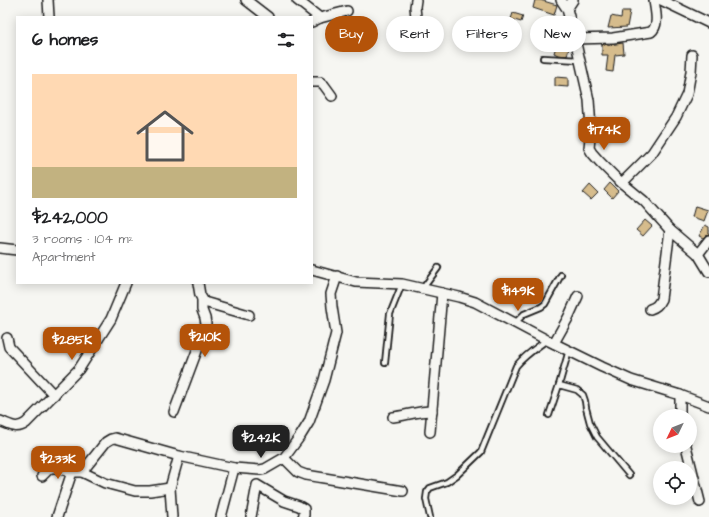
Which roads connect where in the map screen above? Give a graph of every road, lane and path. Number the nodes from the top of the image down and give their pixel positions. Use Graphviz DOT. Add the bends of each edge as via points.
graph roads {
  1 [pos="48,0"];
  2 [pos="246,0"];
  3 [pos="297,0"];
  4 [pos="416,0"];
  5 [pos="561,0"];
  6 [pos="573,0"];
  7 [pos="654,0"];
  8 [pos="661,0"];
  9 [pos="567,9"];
  10 [pos="347,11"];
  11 [pos="49,16"];
  12 [pos="267,16"];
  13 [pos="312,16"];
  14 [pos="416,16"];
  15 [pos="569,16"];
  16 [pos="316,20"];
  17 [pos="709,23"];
  18 [pos="586,39"];
  19 [pos="578,52"];
  20 [pos="692,55"];
  21 [pos="543,58"];
  22 [pos="580,60"];
  23 [pos="313,82"];
  24 [pos="332,96"];
  25 [pos="622,183"];
  26 [pos="670,230"];
  27 [pos="709,240"];
  28 [pos="0,248"];
  29 [pos="16,250"];
  30 [pos="698,254"];
  31 [pos="438,268"];
  32 [pos="313,270"];
  33 [pos="709,272"];
  34 [pos="561,275"];
  35 [pos="337,276"];
  36 [pos="126,284"];
  37 [pos="198,284"];
  38 [pos="402,284"];
  39 [pos="423,288"];
  40 [pos="442,293"];
  41 [pos="578,296"];
  42 [pos="202,299"];
  43 [pos="650,309"];
  44 [pos="250,315"];
  45 [pos="515,323"];
  46 [pos="7,338"];
  47 [pos="550,341"];
  48 [pos="569,350"];
  49 [pos="385,363"];
  50 [pos="559,385"];
  51 [pos="54,395"];
  52 [pos="680,395"];
  53 [pos="709,406"];
  54 [pos="680,409"];
  55 [pos="432,411"];
  56 [pos="174,412"];
  57 [pos="549,415"];
  58 [pos="393,417"];
  59 [pos="0,422"];
  60 [pos="430,432"];
  61 [pos="688,453"];
  62 [pos="179,456"];
  63 [pos="284,458"];
  64 [pos="234,468"];
  65 [pos="260,470"];
  66 [pos="72,472"];
  67 [pos="82,472"];
  68 [pos="629,475"];
  69 [pos="42,476"];
  70 [pos="257,485"];
  71 [pos="170,488"];
  72 [pos="403,491"];
  73 [pos="700,502"];
  74 [pos="58,517"];
  75 [pos="172,517"];
  76 [pos="221,517"];
  77 [pos="251,517"];
  78 [pos="303,517"];
  79 [pos="430,517"];
  1 -- 11 [label="street"];
  2 -- 12 [label="street"];
  3 -- 13 [label="street"];
  4 -- 14 [label="street"];
  5 -- 9 [label="street"];
  6 -- 9 [label="street"];
  7 -- 18 [label="street" via="657,25 652,32 613,38"];
  8 -- 17 [label="street"];
  9 -- 15 [label="street"];
  10 -- 16 [label="street"];
  19 -- 22 [label="street"];
  20 -- 25 [label="street" via="687,94 676,117 652,153"];
  21 -- 22 [label="lane"];
  22 -- 25 [label="street" via="589,100 589,148"];
  23 -- 24 [label="street" via="320,82"];
  25 -- 26 [label="street"];
  26 -- 30 [label="street"];
  26 -- 43 [label="street" via="661,300"];
  27 -- 30 [label="street"];
  28 -- 29 [label="street"];
  30 -- 33 [label="street"];
  31 -- 39 [label="lane"];
  32 -- 35 [label="street"];
  34 -- 45 [label="lane" via="545,304 524,314"];
  35 -- 38 [label="street" via="356,282"];
  35 -- 63 [label="street" via="331,294 336,333 324,380 309,422"];
  36 -- 51 [label="street" via="111,319 96,344 79,369"];
  37 -- 42 [label="street"];
  38 -- 39 [label="street"];
  38 -- 49 [label="lane" via="390,314"];
  39 -- 40 [label="street"];
  40 -- 45 [label="street" via="475,302"];
  40 -- 55 [label="street"];
  41 -- 47 [label="street" via="568,318"];
  42 -- 44 [label="street" via="204,302"];
  42 -- 56 [label="street" via="206,324"];
  45 -- 47 [label="street"];
  46 -- 51 [label="street" via="9,347"];
  47 -- 48 [label="street"];
  47 -- 79 [label="lane" via="527,354 516,366 481,452 457,475 430,488 427,492"];
  48 -- 50 [label="lane"];
  48 -- 52 [label="street" via="631,380"];
  50 -- 57 [label="lane"];
  50 -- 68 [label="lane" via="577,390 583,395 597,437"];
  51 -- 59 [label="street" via="22,426"];
  52 -- 53 [label="street"];
  52 -- 54 [label="street"];
  55 -- 58 [label="street"];
  55 -- 60 [label="street"];
  61 -- 73 [label="street"];
  62 -- 64 [label="street"];
  62 -- 67 [label="street" via="115,438 106,442"];
  62 -- 71 [label="street"];
  63 -- 65 [label="street"];
  63 -- 72 [label="street" via="298,472 306,475"];
  64 -- 65 [label="street"];
  64 -- 76 [label="street"];
  65 -- 70 [label="street"];
  66 -- 67 [label="street"];
  66 -- 69 [label="street" via="51,468"];
  66 -- 74 [label="street"];
  67 -- 71 [label="street" via="105,483 135,491"];
  70 -- 77 [label="street"];
  70 -- 78 [label="street" via="284,501 299,506 304,510"];
  71 -- 75 [label="street"];
}
